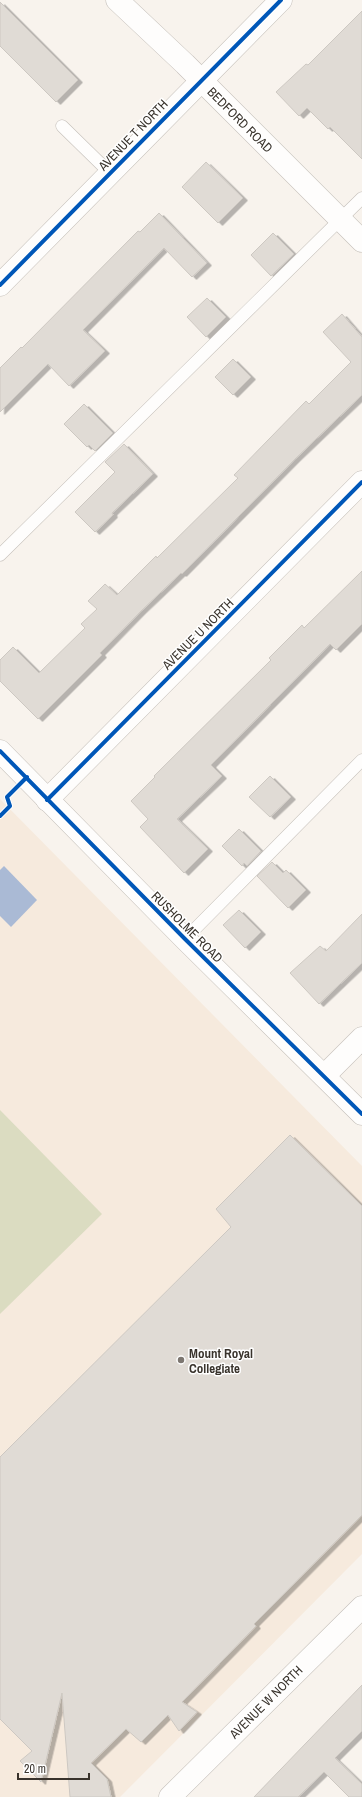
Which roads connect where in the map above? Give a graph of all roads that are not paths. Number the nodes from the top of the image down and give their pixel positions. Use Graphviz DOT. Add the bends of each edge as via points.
graph roads {
  1 [pos="117,0"];
  2 [pos="281,0"];
  3 [pos="201,80"];
  4 [pos="62,126"];
  5 [pos="110,173"];
  6 [pos="362,198"];
  7 [pos="341,220"];
  8 [pos="362,241"];
  9 [pos="0,285"];
  10 [pos="362,482"];
  11 [pos="0,555"];
  12 [pos="0,750"];
  13 [pos="362,760"];
  14 [pos="47,800"];
  15 [pos="185,939"];
  16 [pos="362,1038"];
  17 [pos="324,1076"];
  18 [pos="362,1114"];
  19 [pos="362,1607"];
  20 [pos="170,1797"];
  1 -- 3 [label="street, BEDFORD ROAD"];
  2 -- 3 [label="street, AVENUE T NORTH"];
  3 -- 5 [label="street, AVENUE T NORTH"];
  3 -- 7 [label="street, BEDFORD ROAD"];
  4 -- 5 [label="lane"];
  5 -- 9 [label="street, AVENUE T NORTH"];
  6 -- 7 [label="lane"];
  7 -- 8 [label="street, BEDFORD ROAD"];
  7 -- 11 [label="lane"];
  10 -- 14 [label="street, AVENUE U NORTH"];
  12 -- 14 [label="street, RUSHOLME ROAD"];
  13 -- 15 [label="lane"];
  14 -- 15 [label="street, RUSHOLME ROAD"];
  15 -- 17 [label="street, RUSHOLME ROAD"];
  16 -- 17 [label="street"];
  17 -- 18 [label="street, RUSHOLME ROAD"];
  19 -- 20 [label="street, AVENUE W NORTH"];
}
